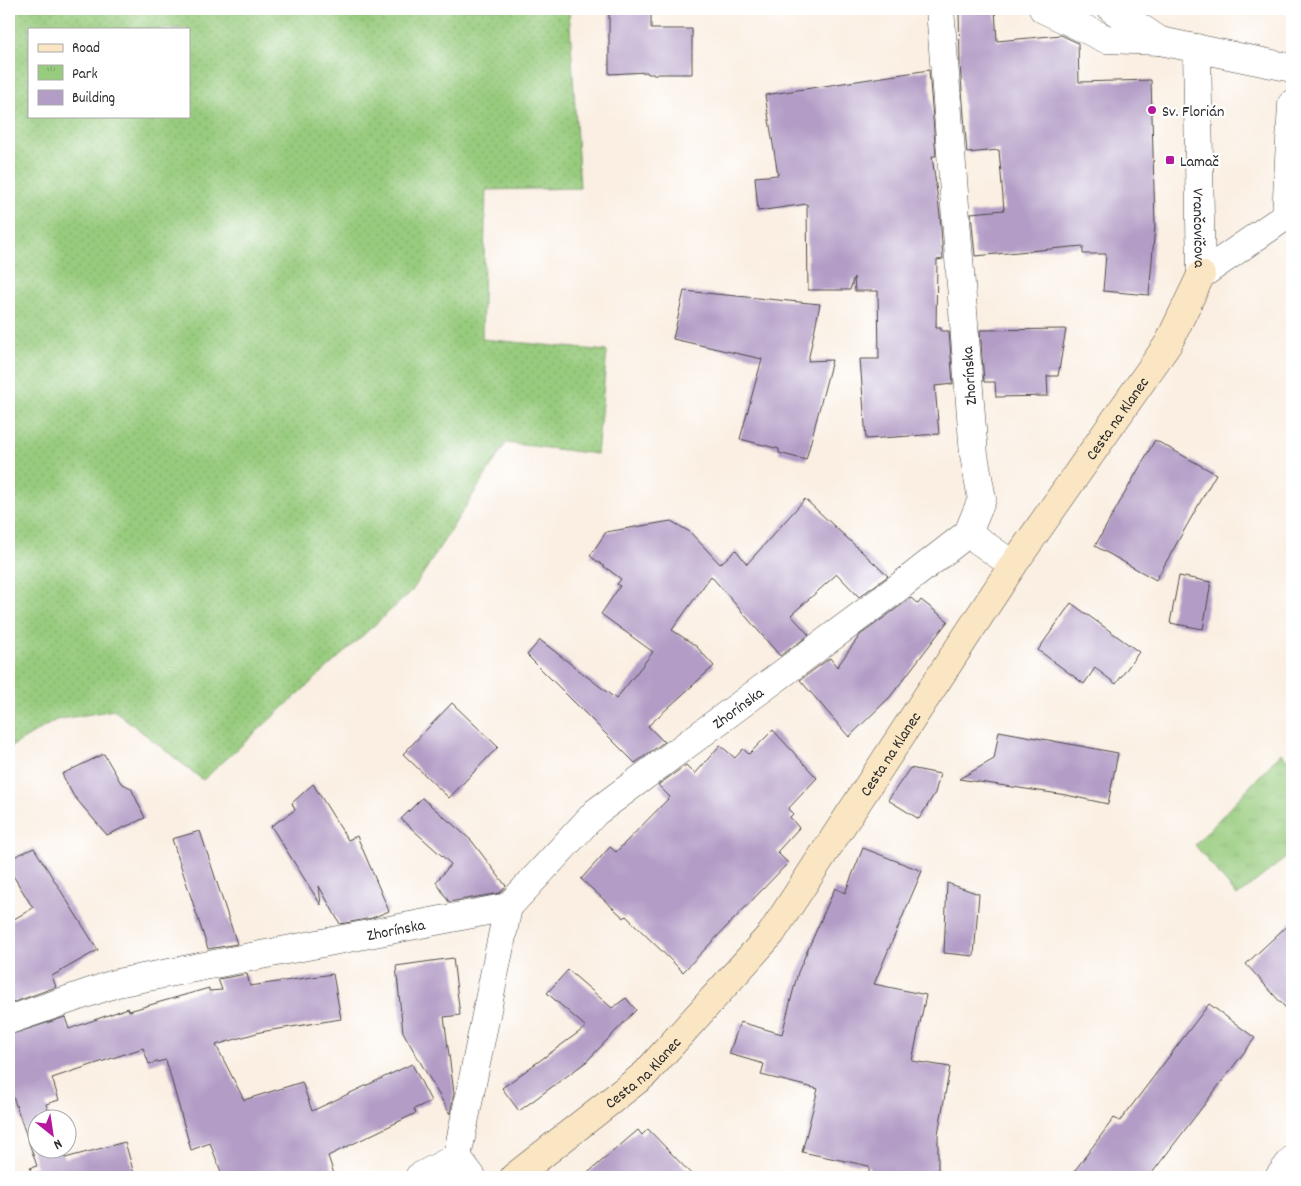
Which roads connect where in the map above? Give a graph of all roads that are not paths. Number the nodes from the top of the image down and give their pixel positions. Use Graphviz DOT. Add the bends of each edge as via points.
graph roads {
  1 [pos="940,9"];
  2 [pos="1043,9"];
  3 [pos="1112,9"];
  4 [pos="1160,41"];
  5 [pos="1197,48"];
  6 [pos="1292,68"];
  7 [pos="1292,104"];
  8 [pos="1289,215"];
  9 [pos="1201,275"];
  10 [pos="968,533"];
  11 [pos="1014,565"];
  12 [pos="508,907"];
  13 [pos="9,1020"];
  14 [pos="1292,1160"];
  15 [pos="464,1167"];
  16 [pos="419,1177"];
  17 [pos="514,1177"];
  18 [pos="1279,1177"];
  1 -- 10 [label="street, Zhorínska" via="974,454 982,499"];
  2 -- 4 [label="street" via="1106,39"];
  3 -- 4 [label="street"];
  4 -- 5 [label="street"];
  5 -- 6 [label="street"];
  5 -- 9 [label="street, Vrančovičova"];
  7 -- 8 [label="street"];
  8 -- 9 [label="street, Vrančovičova"];
  9 -- 11 [label="street, Cesta na Klanec" via="1168,344"];
  10 -- 11 [label="street"];
  10 -- 12 [label="street, Zhorínska" via="596,812"];
  11 -- 17 [label="street, Cesta na Klanec" via="772,934 645,1074"];
  12 -- 13 [label="street, Zhorínska" via="117,983"];
  12 -- 15 [label="street"];
  14 -- 18 [label="street"];
  15 -- 16 [label="street"];
}
